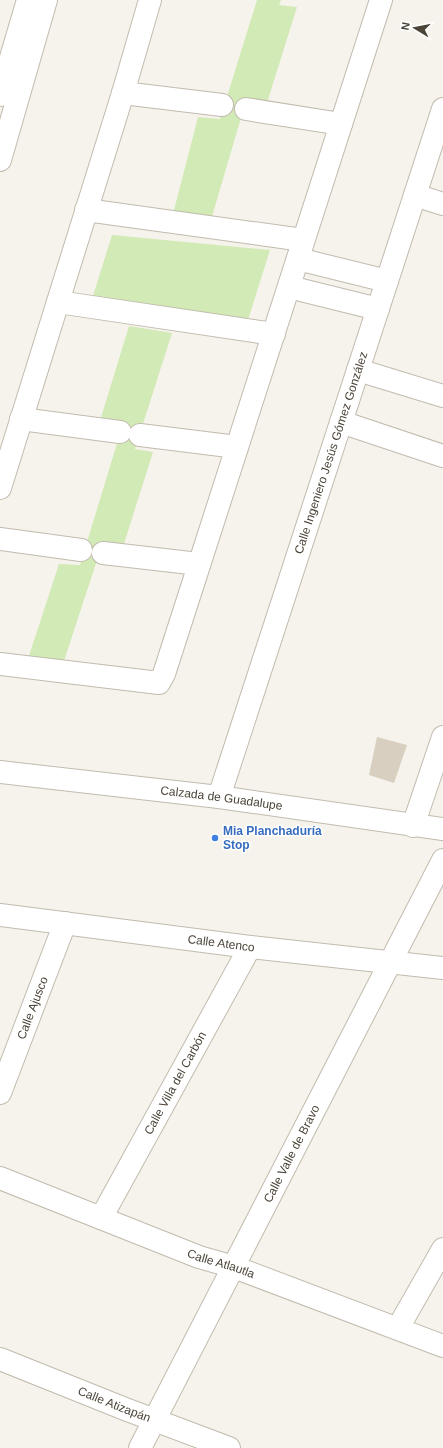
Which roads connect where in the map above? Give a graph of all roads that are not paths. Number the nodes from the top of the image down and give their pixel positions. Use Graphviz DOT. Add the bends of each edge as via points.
graph roads {
  1 [pos="28,0"];
  2 [pos="46,0"];
  3 [pos="150,0"];
  4 [pos="374,1"];
  5 [pos="123,93"];
  6 [pos="0,95"];
  7 [pos="222,105"];
  8 [pos="246,109"];
  9 [pos="443,109"];
  10 [pos="341,124"];
  11 [pos="0,160"];
  12 [pos="415,195"];
  13 [pos="443,204"];
  14 [pos="86,210"];
  15 [pos="300,250"];
  16 [pos="387,281"];
  17 [pos="289,287"];
  18 [pos="58,302"];
  19 [pos="378,309"];
  20 [pos="274,334"];
  21 [pos="358,370"];
  22 [pos="443,396"];
  23 [pos="22,419"];
  24 [pos="341,422"];
  25 [pos="237,447"];
  26 [pos="443,456"];
  27 [pos="0,488"];
  28 [pos="0,539"];
  29 [pos="81,550"];
  30 [pos="103,553"];
  31 [pos="200,564"];
  32 [pos="0,664"];
  33 [pos="443,737"];
  34 [pos="0,772"];
  35 [pos="219,797"];
  36 [pos="413,826"];
  37 [pos="443,830"];
  38 [pos="443,860"];
  39 [pos="0,915"];
  40 [pos="65,923"];
  41 [pos="250,947"];
  42 [pos="391,962"];
  43 [pos="443,968"];
  44 [pos="0,1093"];
  45 [pos="0,1178"];
  46 [pos="101,1218"];
  47 [pos="443,1249"];
  48 [pos="234,1267"];
  49 [pos="398,1328"];
  50 [pos="443,1346"];
  51 [pos="0,1359"];
  52 [pos="154,1420"];
  53 [pos="140,1448"];
  54 [pos="229,1448"];
  1 -- 6 [label="street"];
  2 -- 11 [label="street"];
  3 -- 5 [label="street"];
  4 -- 10 [label="street"];
  5 -- 7 [label="street"];
  5 -- 14 [label="street"];
  8 -- 10 [label="street"];
  9 -- 12 [label="street, Calle Ingeniero Jesús Gómez González"];
  10 -- 15 [label="street"];
  12 -- 13 [label="street"];
  12 -- 16 [label="street, Calle Ingeniero Jesús Gómez González"];
  14 -- 15 [label="street"];
  14 -- 18 [label="street"];
  15 -- 16 [label="street"];
  15 -- 17 [label="street"];
  16 -- 19 [label="street, Calle Ingeniero Jesús Gómez González"];
  17 -- 19 [label="street"];
  17 -- 20 [label="street"];
  18 -- 20 [label="street"];
  18 -- 23 [label="street"];
  19 -- 21 [label="street, Calle Ingeniero Jesús Gómez González"];
  20 -- 25 [label="street"];
  21 -- 22 [label="street"];
  21 -- 24 [label="street, Calle Ingeniero Jesús Gómez González"];
  23 -- 25 [label="street"];
  23 -- 27 [label="street"];
  24 -- 26 [label="street"];
  24 -- 35 [label="street, Calle Ingeniero Jesús Gómez González"];
  25 -- 31 [label="street"];
  28 -- 29 [label="street"];
  30 -- 31 [label="street"];
  31 -- 32 [label="street" via="159,683"];
  33 -- 36 [label="street"];
  34 -- 35 [label="street, Calzada de Guadalupe"];
  35 -- 36 [label="street, Calzada de Guadalupe"];
  36 -- 37 [label="street, Calzada de Guadalupe"];
  38 -- 42 [label="street, Calle Valle de Bravo"];
  39 -- 40 [label="street, Calle Atenco"];
  40 -- 41 [label="street, Calle Atenco"];
  40 -- 44 [label="street, Calle Ajusco"];
  41 -- 42 [label="street, Calle Atenco"];
  41 -- 46 [label="street, Calle Villa del Carbón"];
  42 -- 43 [label="street, Calle Atenco"];
  42 -- 48 [label="street, Calle Valle de Bravo"];
  45 -- 46 [label="street, Calle Atlautla"];
  46 -- 48 [label="street, Calle Atlautla" via="199,1257"];
  47 -- 49 [label="street"];
  48 -- 49 [label="street, Calle Atlautla"];
  48 -- 52 [label="street, Calle Valle de Bravo"];
  49 -- 50 [label="street, Calle Atlautla"];
  51 -- 52 [label="street, Calle Atizapán"];
  52 -- 53 [label="street, Calle Valle de Bravo"];
  52 -- 54 [label="street, Calle Atizapán"];
}
